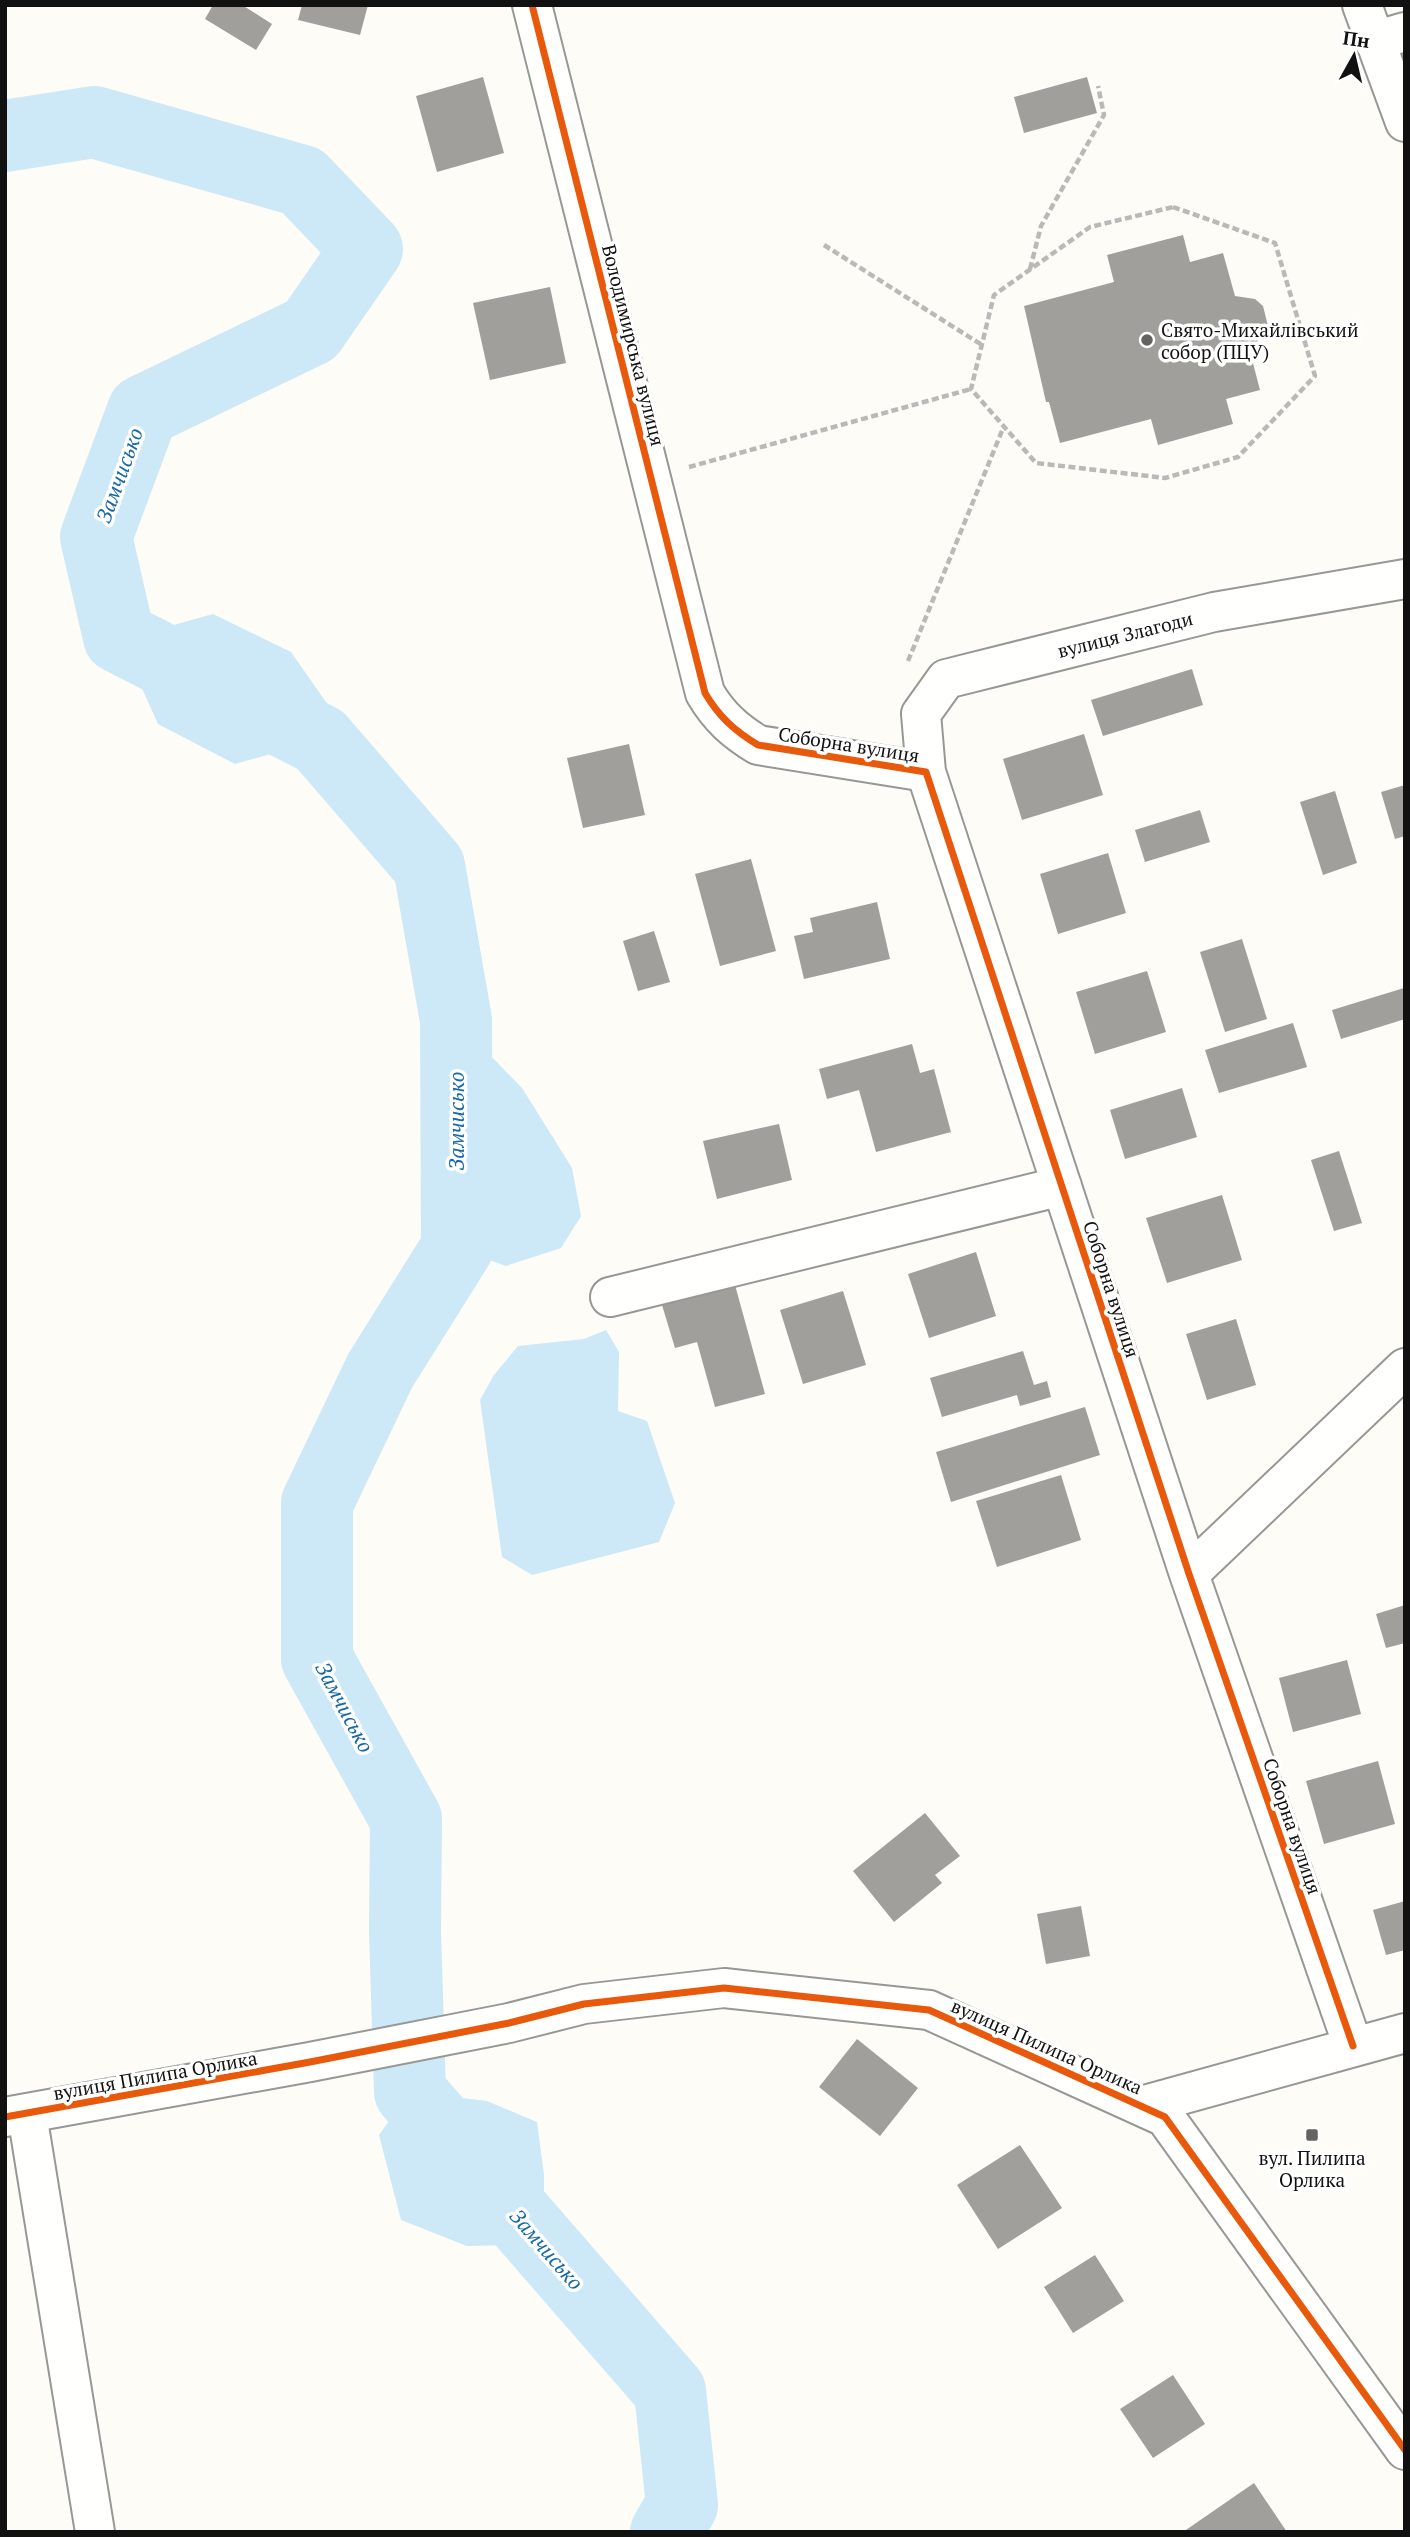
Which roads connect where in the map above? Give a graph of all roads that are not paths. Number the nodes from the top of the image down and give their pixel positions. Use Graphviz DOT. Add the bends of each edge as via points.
graph roads {
  1 [pos="532,5"];
  2 [pos="1380,26"];
  3 [pos="1405,122"];
  4 [pos="1405,579"];
  5 [pos="705,693"];
  6 [pos="926,772"];
  7 [pos="1062,1186"];
  8 [pos="610,1297"];
  9 [pos="1405,1368"];
  10 [pos="1189,1574"];
  11 [pos="1405,2033"];
  12 [pos="1353,2046"];
  13 [pos="1141,2106"];
  14 [pos="16,2116"];
  15 [pos="1405,2450"];
  16 [pos="95,2532"];
  1 -- 5 [label="street, Володимирська вулиця"];
  2 -- 3 [label="street"];
  4 -- 6 [label="street, вулиця Злагоди" via="1214,612 946,679 921,714"];
  5 -- 6 [label="street, Соборна вулиця" via="717,713 758,745"];
  6 -- 7 [label="street, Соборна вулиця"];
  7 -- 8 [label="street"];
  7 -- 10 [label="street, Соборна вулиця"];
  9 -- 10 [label="street"];
  10 -- 12 [label="street, Соборна вулиця"];
  11 -- 12 [label="street, вулиця Пилипа Орлика"];
  12 -- 13 [label="street, вулиця Пилипа Орлика"];
  13 -- 14 [label="street, вулиця Пилипа Орлика" via="929,2010 724,1987 584,2004 509,2023"];
  13 -- 15 [label="street, вулиця Пилипа Орлика" via="1165,2117"];
  14 -- 16 [label="street"];
}
